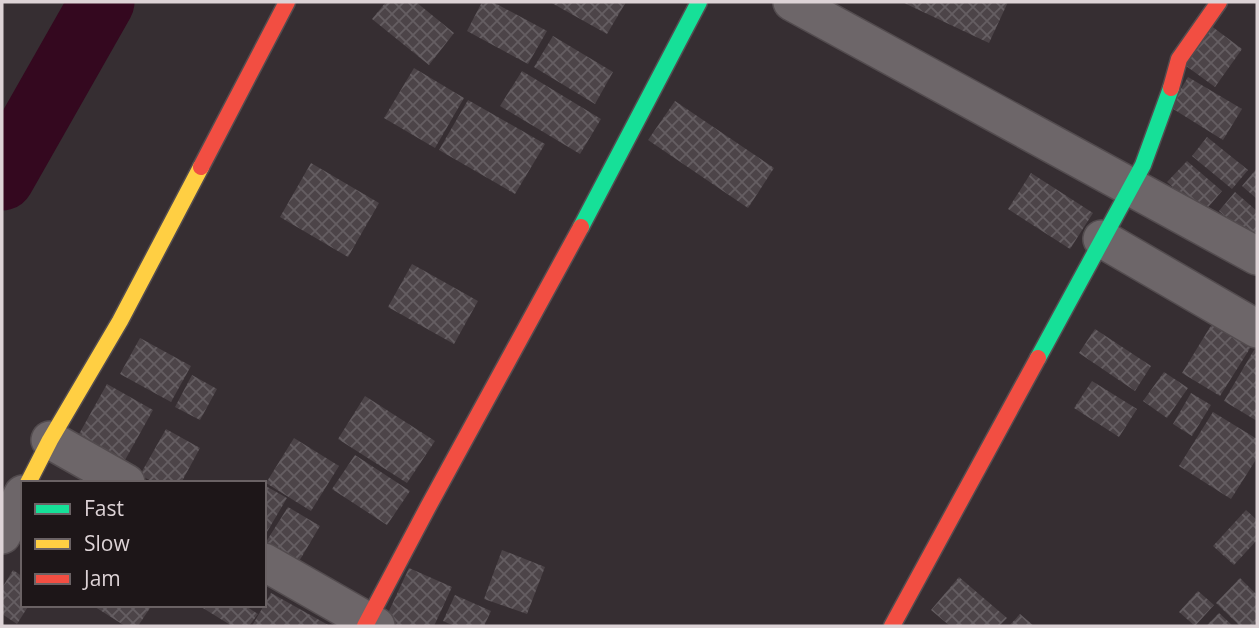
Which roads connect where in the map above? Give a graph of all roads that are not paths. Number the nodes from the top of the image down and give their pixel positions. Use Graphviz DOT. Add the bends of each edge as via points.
graph roads {
  1 [pos="287,2"];
  2 [pos="699,2"];
  3 [pos="792,2"];
  4 [pos="1219,2"];
  5 [pos="1131,186"];
  6 [pos="1102,239"];
  7 [pos="1257,256"];
  8 [pos="1257,329"];
  9 [pos="50,440"];
  10 [pos="29,481"];
  11 [pos="122,481"];
  12 [pos="21,498"];
  13 [pos="2,535"];
  14 [pos="266,563"];
  15 [pos="369,625"];
  16 [pos="892,626"];
  1 -- 9 [label="street" via="120,321"];
  2 -- 15 [label="street" via="412,536"];
  3 -- 5 [label="street"];
  4 -- 5 [label="street" via="1179,59 1143,166"];
  5 -- 6 [label="street"];
  5 -- 7 [label="street"];
  6 -- 8 [label="street"];
  6 -- 16 [label="street"];
  9 -- 10 [label="street"];
  9 -- 11 [label="street"];
  12 -- 13 [label="street"];
  14 -- 15 [label="street"];
}
